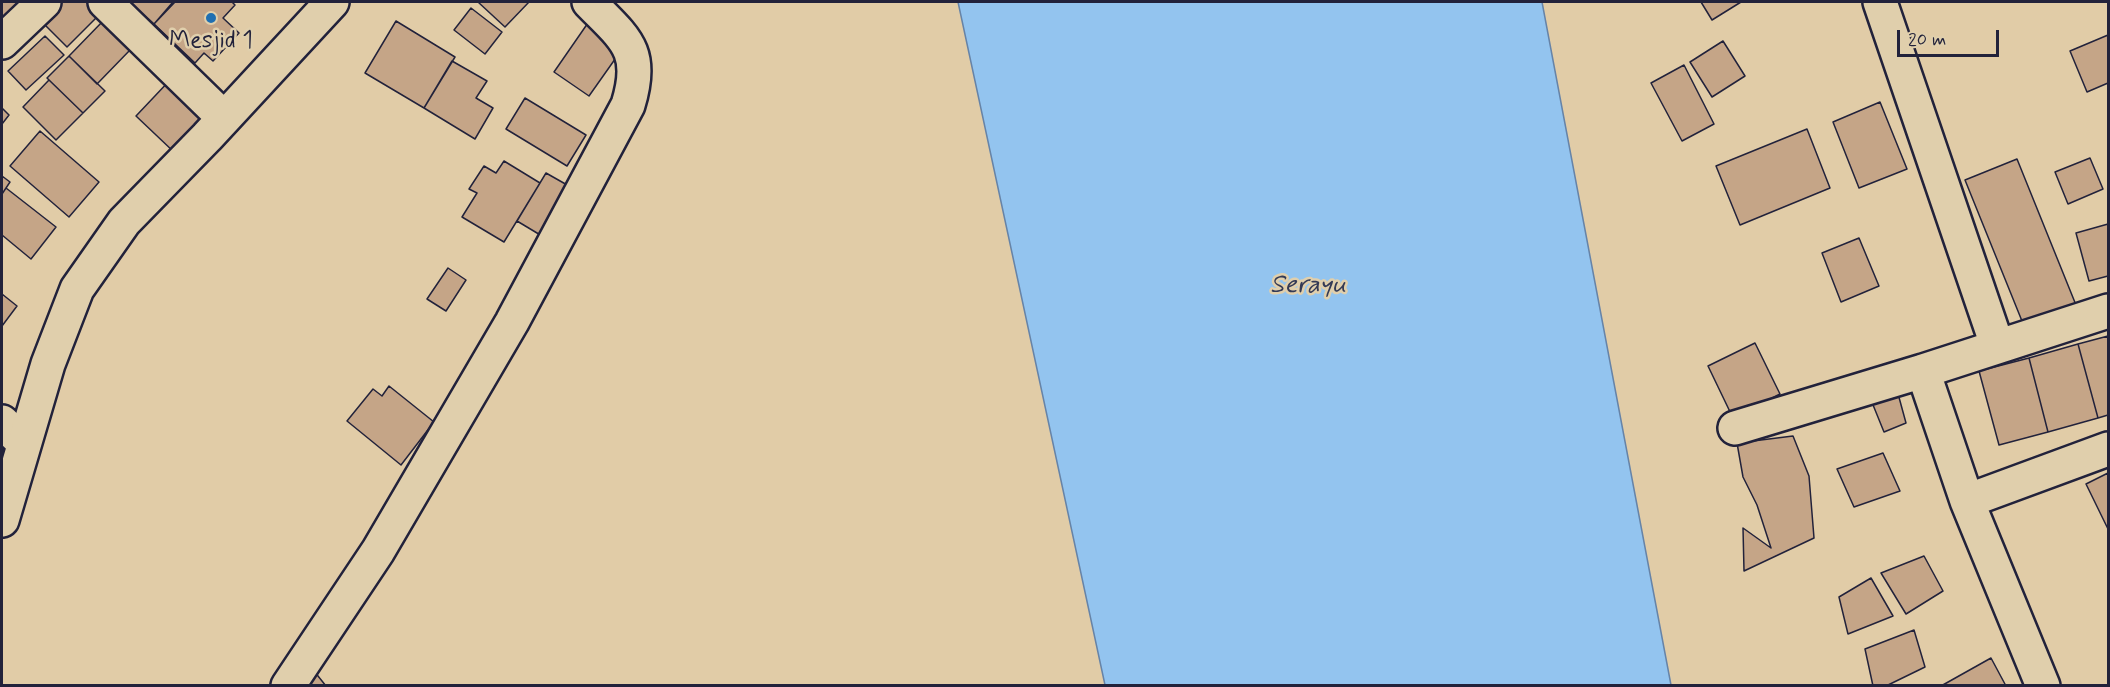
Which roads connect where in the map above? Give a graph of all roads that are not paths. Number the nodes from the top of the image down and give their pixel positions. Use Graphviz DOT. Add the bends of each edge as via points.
graph roads {
  1 [pos="44,2"];
  2 [pos="105,2"];
  3 [pos="332,2"];
  4 [pos="589,2"];
  5 [pos="1880,2"];
  6 [pos="2,42"];
  7 [pos="224,118"];
  8 [pos="2109,311"];
  9 [pos="1997,345"];
  10 [pos="1923,370"];
  11 [pos="1735,428"];
  12 [pos="13,433"];
  13 [pos="2109,449"];
  14 [pos="1967,501"];
  15 [pos="2,520"];
  16 [pos="288,686"];
  17 [pos="2043,686"];
  1 -- 6 [label="street"];
  2 -- 7 [label="street"];
  3 -- 7 [label="street"];
  4 -- 16 [label="street" via="623,38 633,58 635,83 628,105 512,322 396,521"];
  5 -- 9 [label="street"];
  7 -- 12 [label="street" via="124,222 77,289 48,364"];
  8 -- 9 [label="street"];
  9 -- 10 [label="street"];
  10 -- 11 [label="street"];
  10 -- 14 [label="street"];
  12 -- 15 [label="street"];
  13 -- 14 [label="street"];
  14 -- 17 [label="street"];
}
